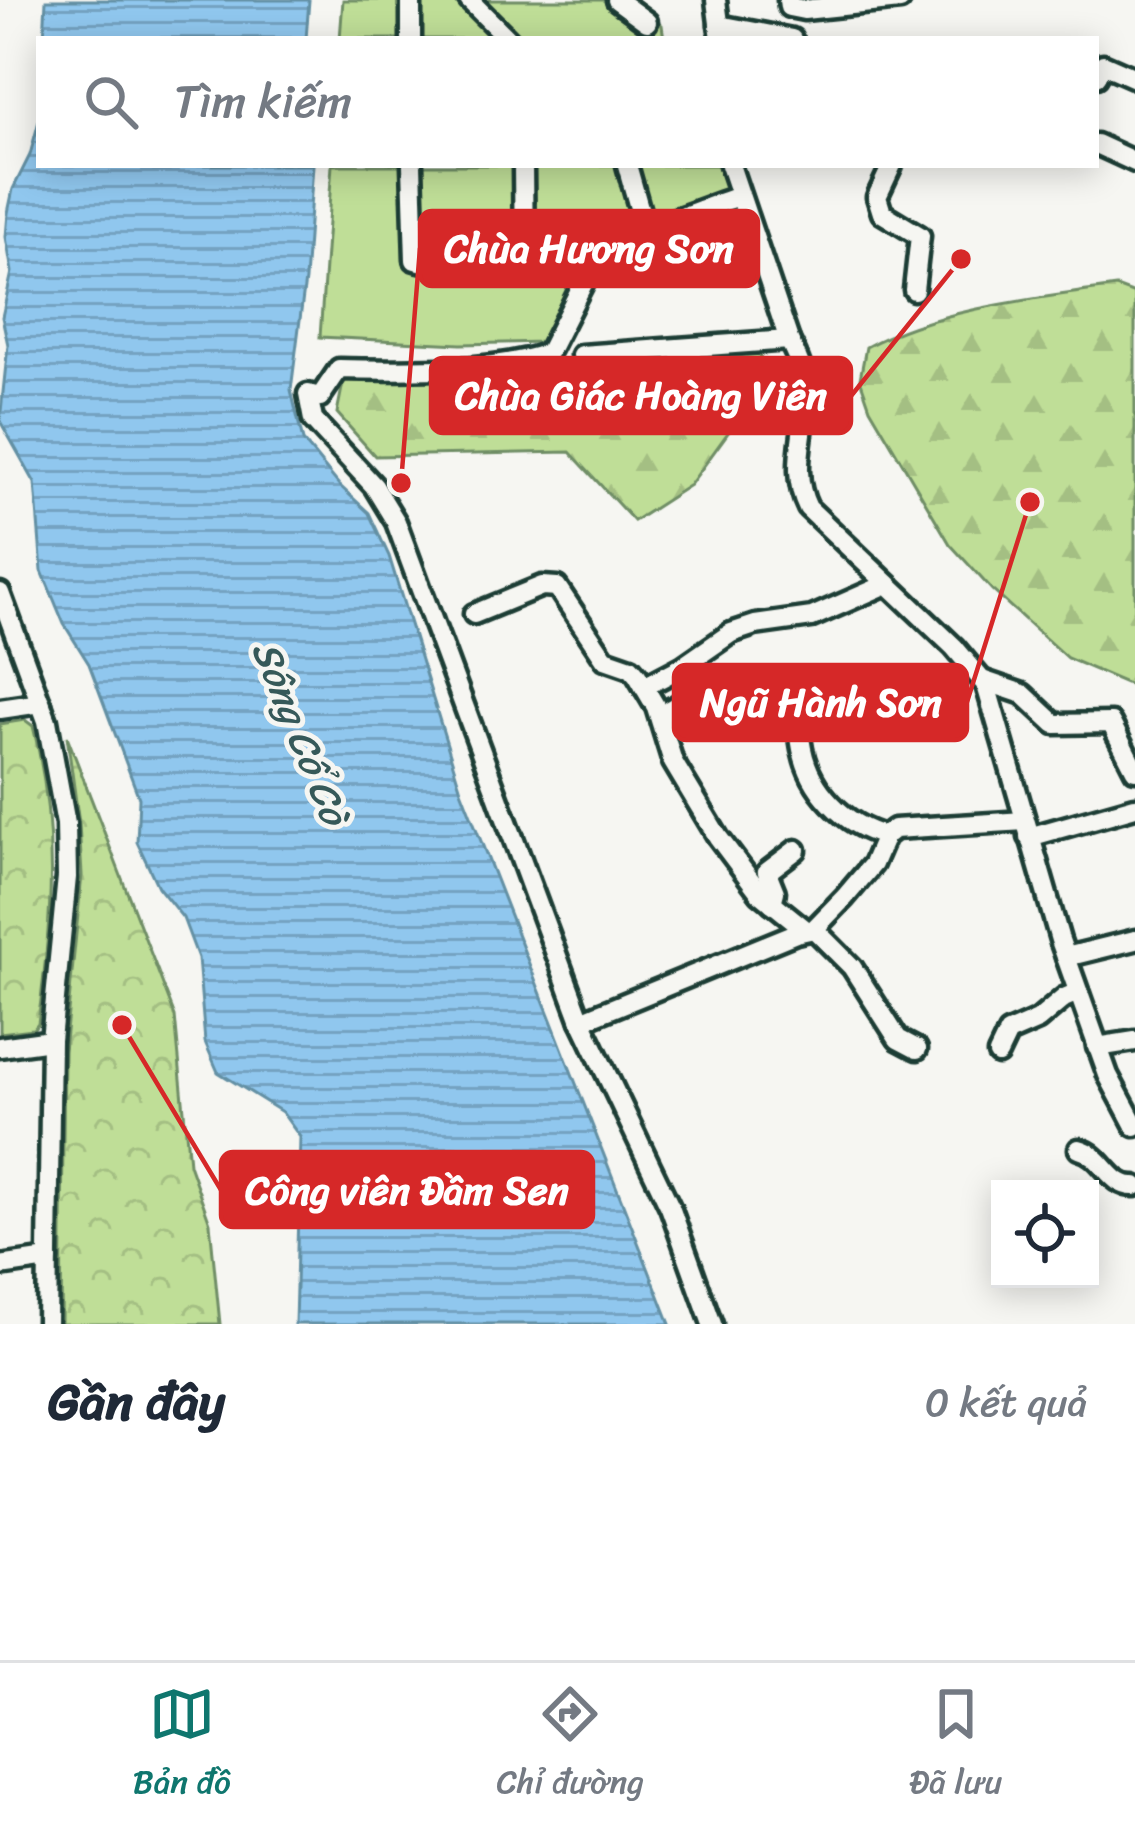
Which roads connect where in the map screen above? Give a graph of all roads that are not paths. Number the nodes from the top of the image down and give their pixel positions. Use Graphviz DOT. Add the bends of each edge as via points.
graph roads {
  1 [pos="411,0"];
  2 [pos="470,0"];
  3 [pos="617,0"];
  4 [pos="716,0"];
  5 [pos="788,0"];
  6 [pos="899,0"];
  7 [pos="824,3"];
  8 [pos="647,22"];
  9 [pos="720,32"];
  10 [pos="411,36"];
  11 [pos="505,36"];
  12 [pos="761,36"];
  13 [pos="1099,71"];
  14 [pos="1135,78"];
  15 [pos="1099,145"];
  16 [pos="1135,162"];
  17 [pos="412,168"];
  18 [pos="523,168"];
  19 [pos="628,168"];
  20 [pos="731,168"];
  21 [pos="891,168"];
  22 [pos="742,206"];
  23 [pos="645,229"];
  24 [pos="524,261"];
  25 [pos="914,290"];
  26 [pos="789,340"];
  27 [pos="581,355"];
  28 [pos="887,584"];
  29 [pos="0,593"];
  30 [pos="475,614"];
  31 [pos="982,680"];
  32 [pos="644,687"];
  33 [pos="41,703"];
  34 [pos="0,709"];
  35 [pos="660,715"];
  36 [pos="1127,731"];
  37 [pos="1135,770"];
  38 [pos="1135,807"];
  39 [pos="1027,829"];
  40 [pos="885,836"];
  41 [pos="796,850"];
  42 [pos="772,904"];
  43 [pos="810,930"];
  44 [pos="1135,940"];
  45 [pos="1066,957"];
  46 [pos="1078,992"];
  47 [pos="581,1021"];
  48 [pos="51,1040"];
  49 [pos="1135,1041"];
  50 [pos="0,1047"];
  51 [pos="1097,1047"];
  52 [pos="917,1049"];
  53 [pos="998,1054"];
  54 [pos="1135,1126"];
  55 [pos="1079,1149"];
  56 [pos="1135,1186"];
  57 [pos="48,1259"];
  58 [pos="0,1266"];
  59 [pos="47,1324"];
  60 [pos="712,1324"];
  1 -- 10 [label="street"];
  2 -- 11 [label="street"];
  3 -- 8 [label="street"];
  4 -- 9 [label="street"];
  5 -- 7 [label="street" via="794,9"];
  6 -- 7 [label="street"];
  9 -- 12 [label="street"];
  13 -- 14 [label="street" via="1103,64"];
  15 -- 16 [label="street"];
  17 -- 24 [label="street" via="415,260 459,268"];
  18 -- 24 [label="street"];
  19 -- 23 [label="street"];
  20 -- 22 [label="street"];
  21 -- 25 [label="street" via="877,197 882,213 920,236"];
  22 -- 23 [label="street"];
  22 -- 26 [label="street"];
  22 -- 47 [label="street" via="590,270 548,353 339,369 320,397 308,394 313,419 396,522"];
  23 -- 24 [label="street"];
  26 -- 27 [label="street"];
  26 -- 28 [label="street" via="805,395 799,489 808,508"];
  28 -- 31 [label="street"];
  28 -- 32 [label="street" via="812,617 731,632"];
  29 -- 33 [label="street"];
  30 -- 32 [label="street" via="554,585 605,659 631,668"];
  31 -- 36 [label="street" via="1023,694 1051,722 1107,722"];
  31 -- 39 [label="street"];
  32 -- 35 [label="street"];
  33 -- 34 [label="street"];
  33 -- 48 [label="street" via="68,859"];
  35 -- 40 [label="street" via="695,695 725,698 787,684 814,785 844,817"];
  35 -- 42 [label="street" via="686,786"];
  36 -- 37 [label="street"];
  38 -- 39 [label="street"];
  39 -- 40 [label="street" via="894,829"];
  39 -- 45 [label="street"];
  40 -- 43 [label="street" via="873,864"];
  41 -- 42 [label="street" via="767,872"];
  42 -- 43 [label="street"];
  43 -- 47 [label="street"];
  43 -- 52 [label="street" via="853,967 898,1039"];
  44 -- 45 [label="street"];
  45 -- 46 [label="street"];
  46 -- 51 [label="street"];
  46 -- 53 [label="street" via="1008,1033"];
  47 -- 60 [label="street" via="670,1207"];
  48 -- 50 [label="street"];
  48 -- 57 [label="street"];
  49 -- 51 [label="street"];
  51 -- 54 [label="street"];
  55 -- 56 [label="street" via="1118,1183"];
  57 -- 58 [label="street"];
  57 -- 59 [label="street"];
}
